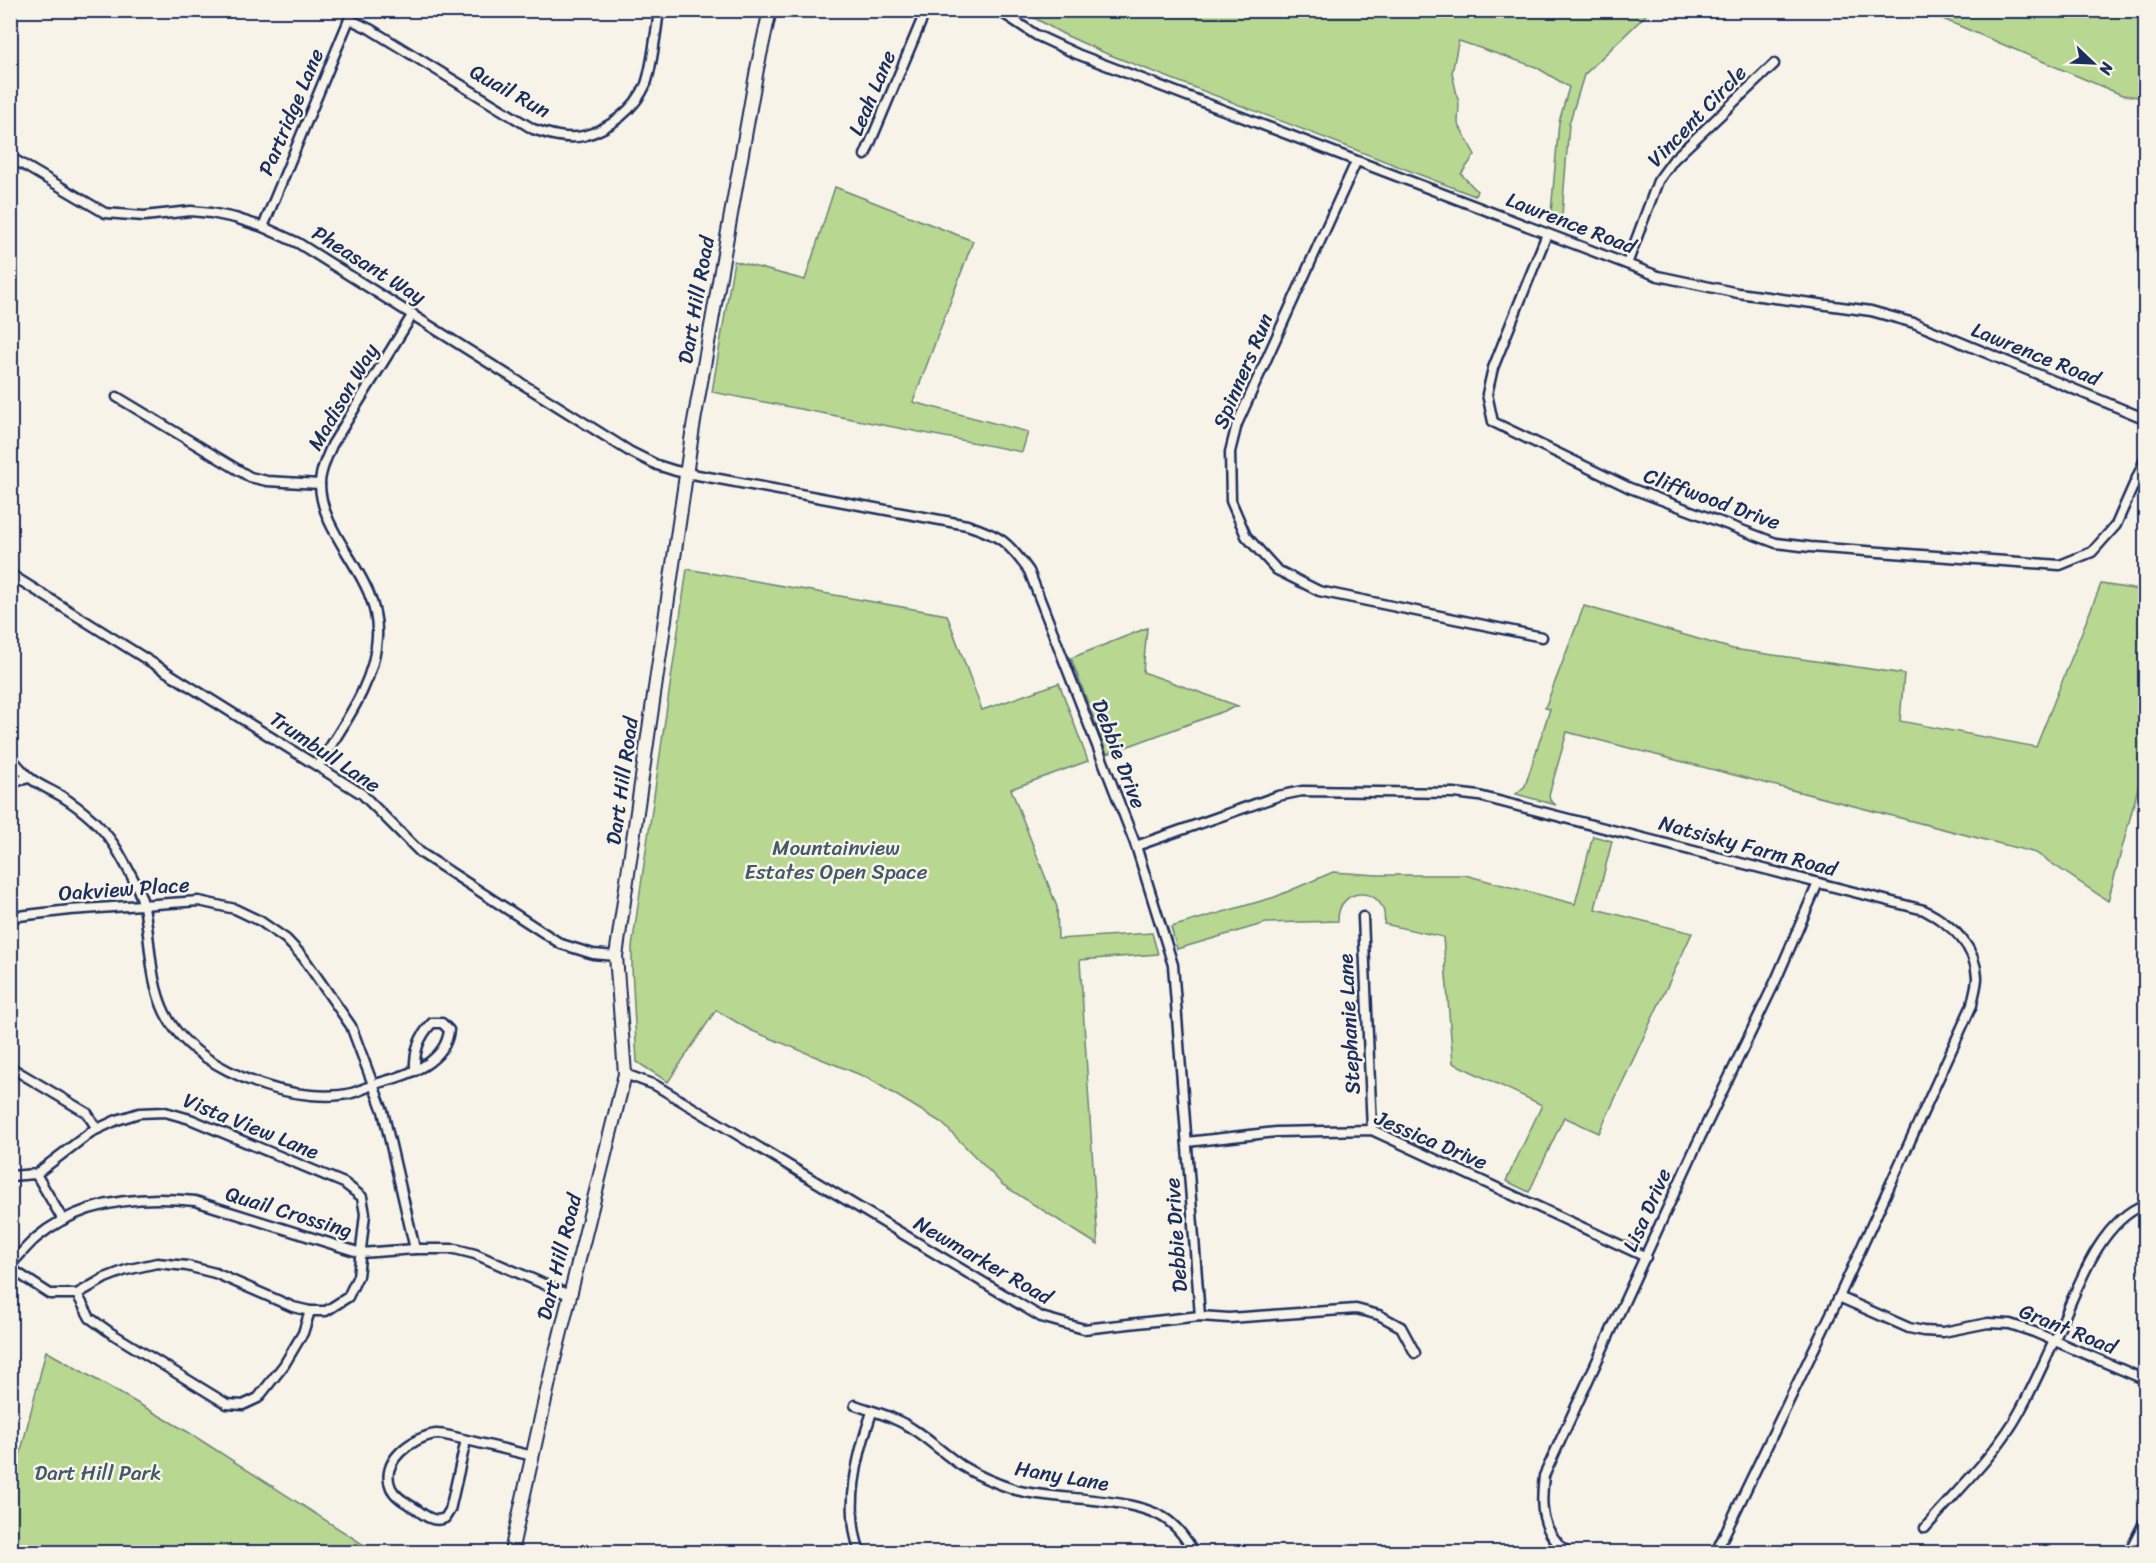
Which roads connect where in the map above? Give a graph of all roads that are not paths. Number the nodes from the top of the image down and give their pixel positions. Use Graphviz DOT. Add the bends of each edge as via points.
graph roads {
  1 [pos="659,10"];
  2 [pos="770,10"];
  3 [pos="926,10"];
  4 [pos="998,10"];
  5 [pos="351,15"];
  6 [pos="1774,64"];
  7 [pos="865,155"];
  8 [pos="10,157"];
  9 [pos="1356,162"];
  10 [pos="263,227"];
  11 [pos="1547,234"];
  12 [pos="1627,264"];
  13 [pos="413,314"];
  14 [pos="117,397"];
  15 [pos="2145,418"];
  16 [pos="2145,457"];
  17 [pos="687,471"];
  18 [pos="320,484"];
  19 [pos="10,574"];
  20 [pos="1542,637"];
  21 [pos="10,759"];
  22 [pos="319,765"];
  23 [pos="29,778"];
  24 [pos="10,783"];
  25 [pos="1136,846"];
  26 [pos="1818,883"];
  27 [pos="143,904"];
  28 [pos="10,916"];
  29 [pos="1363,917"];
  30 [pos="616,957"];
  31 [pos="10,1067"];
  32 [pos="415,1071"];
  33 [pos="624,1074"];
  34 [pos="373,1084"];
  35 [pos="97,1129"];
  36 [pos="1372,1130"];
  37 [pos="1187,1142"];
  38 [pos="36,1174"];
  39 [pos="10,1176"];
  40 [pos="2145,1204"];
  41 [pos="63,1220"];
  42 [pos="416,1249"];
  43 [pos="361,1252"];
  44 [pos="1646,1257"];
  45 [pos="10,1266"];
  46 [pos="77,1294"];
  47 [pos="569,1295"];
  48 [pos="1839,1296"];
  49 [pos="310,1311"];
  50 [pos="1200,1316"];
  51 [pos="2054,1341"];
  52 [pos="1415,1353"];
  53 [pos="2145,1380"];
  54 [pos="855,1405"];
  55 [pos="872,1412"];
  56 [pos="466,1440"];
  57 [pos="533,1456"];
  58 [pos="2145,1519"];
  59 [pos="1925,1528"];
  60 [pos="511,1552"];
  61 [pos="860,1552"];
  62 [pos="1194,1552"];
  63 [pos="1567,1552"];
  64 [pos="1716,1552"];
  65 [pos="2129,1552"];
  1 -- 5 [label="street, Quail Run" via="646,83 630,108 609,125 582,136 556,136 533,129"];
  2 -- 17 [label="main road, Dart Hill Road"];
  3 -- 7 [label="street, Leah Lane"];
  4 -- 9 [label="street, Lawrence Road" via="1077,54"];
  5 -- 10 [label="street, Partridge Lane"];
  6 -- 12 [label="street, Vincent Circle" via="1674,159 1658,181"];
  8 -- 10 [label="street, Pheasant Way" via="105,213 144,216 191,211"];
  9 -- 11 [label="street, Lawrence Road"];
  9 -- 20 [label="street, Spinners Run" via="1237,424 1230,452 1231,501 1246,536 1277,570 1318,591"];
  10 -- 13 [label="street, Pheasant Way" via="298,243"];
  11 -- 12 [label="street, Lawrence Road"];
  11 -- 16 [label="street, Cliffwood Drive" via="1493,368 1486,394 1493,422 1630,488 1776,543 2060,565 2092,552 2116,525"];
  12 -- 15 [label="street, Lawrence Road" via="1690,284 1871,311 1914,324"];
  13 -- 17 [label="street, Pheasant Way" via="629,450 657,465"];
  13 -- 18 [label="street, Madison Way" via="332,445"];
  14 -- 18 [label="street" via="250,477"];
  17 -- 25 [label="street, Debbie Drive" via="968,525 991,533 1012,547 1029,571"];
  17 -- 30 [label="main road, Dart Hill Road"];
  18 -- 22 [label="street, Madison Way" via="326,511 371,595 377,637 365,686"];
  19 -- 22 [label="street, Trumbull Lane"];
  21 -- 23 [label="street"];
  22 -- 30 [label="street, Trumbull Lane" via="362,794 421,853 561,944"];
  23 -- 24 [label="street"];
  23 -- 27 [label="street" via="69,800 95,822 118,850"];
  25 -- 26 [label="street, Natsisky Farm Road" via="1278,796 1302,792 1454,794 1479,796"];
  25 -- 37 [label="street, Debbie Drive" via="1173,965"];
  26 -- 44 [label="street, Lisa Drive"];
  26 -- 48 [label="street, Natsisky Farm Road" via="1923,910 1944,921 1971,952 1977,978 1972,1005"];
  27 -- 28 [label="street, Oakview Place"];
  27 -- 34 [label="street, Oakview Place" via="199,901 235,909 286,939 351,1026"];
  27 -- 34 [label="street" via="154,980 165,1013 180,1036 208,1058 267,1087 312,1095 350,1093"];
  29 -- 36 [label="street, Stephanie Lane"];
  30 -- 33 [label="main road, Dart Hill Road"];
  31 -- 35 [label="street" via="87,1113"];
  32 -- 32 [label="street" via="414,1056 422,1034 432,1023 442,1023 449,1030 448,1040 440,1052"];
  32 -- 34 [label="street"];
  33 -- 47 [label="main road, Dart Hill Road"];
  33 -- 50 [label="street, Newmarker Road" via="655,1085 1041,1317 1084,1329"];
  34 -- 42 [label="street, Oakview Place" via="384,1111"];
  35 -- 38 [label="street, Vista View Lane"];
  35 -- 43 [label="street, Vista View Lane" via="139,1113 165,1112 344,1183 362,1197 366,1214"];
  36 -- 37 [label="street, Jessica Drive" via="1276,1132"];
  36 -- 44 [label="street, Jessica Drive"];
  37 -- 50 [label="street, Debbie Drive"];
  38 -- 39 [label="street"];
  38 -- 41 [label="street"];
  40 -- 51 [label="street" via="2130,1210 2102,1242 2087,1266"];
  41 -- 43 [label="street, Quail Crossing" via="114,1202 167,1198 195,1202"];
  41 -- 45 [label="street, Quail Crossing" via="36,1238"];
  42 -- 43 [label="street, Quail Crossing"];
  42 -- 47 [label="street, Quail Crossing" via="455,1249 475,1254"];
  43 -- 49 [label="street" via="358,1276 348,1296 326,1311"];
  44 -- 63 [label="street, Lisa Drive" via="1544,1476 1540,1501 1545,1524"];
  45 -- 46 [label="street" via="50,1294"];
  46 -- 49 [label="street" via="105,1278 157,1263 215,1273"];
  46 -- 49 [label="street" via="90,1318 227,1404 243,1405 258,1398 284,1365"];
  47 -- 57 [label="main road, Dart Hill Road"];
  48 -- 51 [label="street, Grant Road" via="1923,1331 2010,1324"];
  48 -- 64 [label="street"];
  50 -- 52 [label="street, Newmarker Road" via="1229,1318 1356,1309 1401,1327"];
  51 -- 53 [label="street, Grant Road"];
  51 -- 59 [label="street" via="2012,1424"];
  54 -- 55 [label="street, Hany Lane"];
  55 -- 61 [label="street" via="852,1495 852,1520"];
  55 -- 62 [label="street, Hany Lane" via="918,1433 962,1466 1016,1490 1137,1506 1154,1513 1171,1523"];
  56 -- 56 [label="street" via="438,1434 407,1447 391,1467 389,1481 393,1492 426,1516 439,1521 446,1518"];
  56 -- 57 [label="street"];
  57 -- 60 [label="main road, Dart Hill Road"];
  58 -- 65 [label="street"];
}
